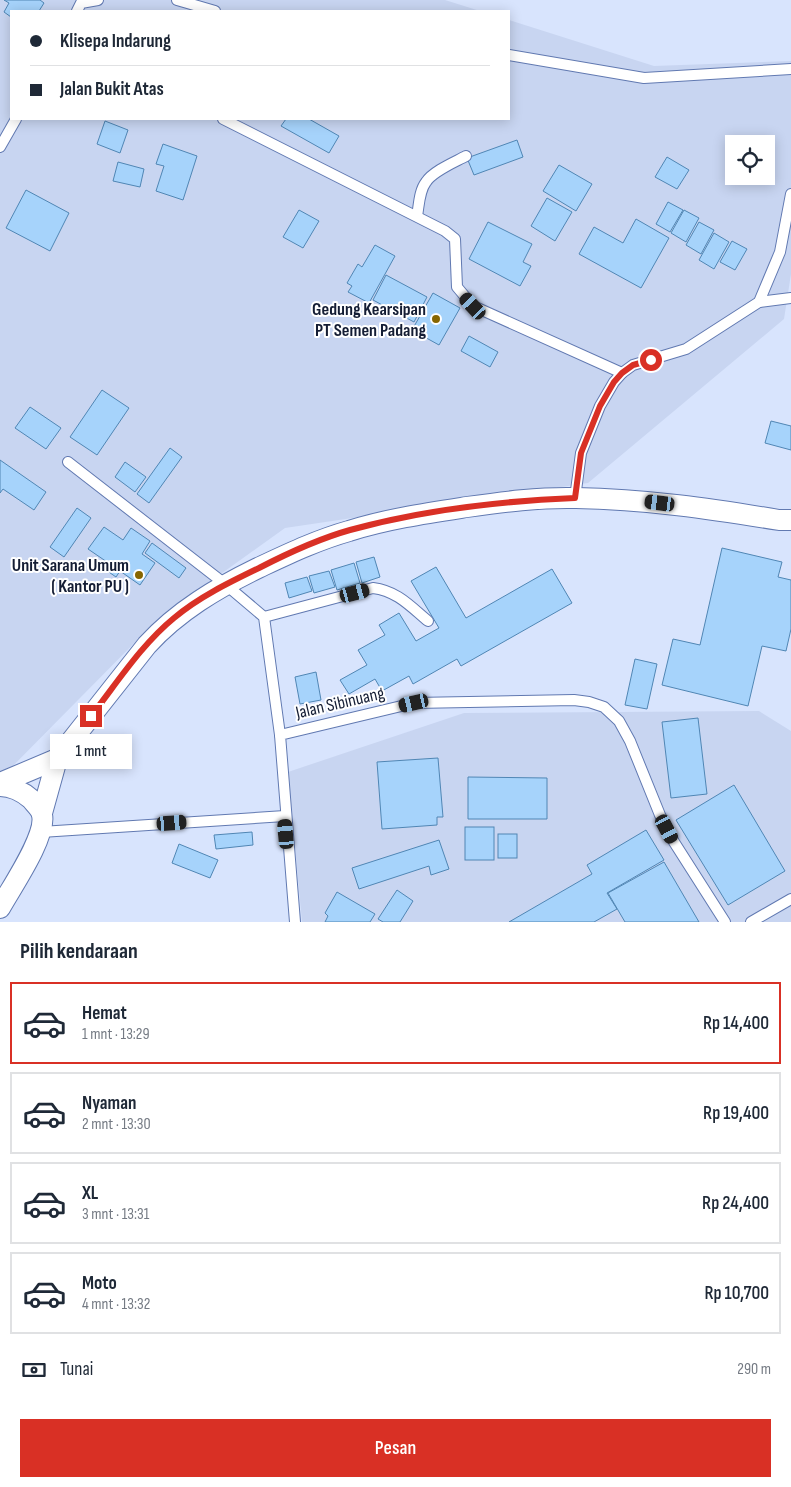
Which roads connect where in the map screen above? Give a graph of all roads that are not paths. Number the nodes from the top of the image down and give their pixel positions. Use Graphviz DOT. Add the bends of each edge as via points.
graph roads {
  1 [pos="98,0"];
  2 [pos="177,0"];
  3 [pos="78,10"];
  4 [pos="212,10"];
  5 [pos="510,55"];
  6 [pos="791,70"];
  7 [pos="15,120"];
  8 [pos="224,120"];
  9 [pos="0,148"];
  10 [pos="466,156"];
  11 [pos="791,194"];
  12 [pos="417,216"];
  13 [pos="791,298"];
  14 [pos="759,302"];
  15 [pos="622,373"];
  16 [pos="68,462"];
  17 [pos="575,498"];
  18 [pos="787,521"];
  19 [pos="225,584"];
  20 [pos="264,617"];
  21 [pos="428,621"];
  22 [pos="280,735"];
  23 [pos="57,759"];
  24 [pos="0,785"];
  25 [pos="285,816"];
  26 [pos="41,822"];
  27 [pos="791,900"];
  28 [pos="0,908"];
  29 [pos="295,922"];
  30 [pos="725,922"];
  31 [pos="751,922"];
  1 -- 3 [label="lane" via="81,4"];
  2 -- 4 [label="lane"];
  5 -- 6 [label="lane" via="644,78"];
  7 -- 9 [label="lane"];
  8 -- 12 [label="lane"];
  10 -- 12 [label="lane" via="426,182"];
  11 -- 14 [label="lane" via="780,252"];
  12 -- 15 [label="lane" via="455,239 457,287 473,306"];
  13 -- 14 [label="lane"];
  14 -- 15 [label="lane" via="686,349 633,365"];
  15 -- 17 [label="lane" via="600,406 584,445"];
  16 -- 19 [label="lane"];
  17 -- 18 [label="street" via="641,500"];
  17 -- 19 [label="street" via="460,508 350,530 297,549"];
  19 -- 20 [label="lane"];
  19 -- 23 [label="street" via="161,630"];
  20 -- 21 [label="lane" via="373,588 398,596"];
  20 -- 22 [label="lane"];
  22 -- 25 [label="lane, Jalan Sibinuang"];
  22 -- 30 [label="lane, Jalan Sibinuang" via="414,703 574,700 604,707 619,721 660,816"];
  23 -- 24 [label="street"];
  23 -- 26 [label="street"];
  24 -- 26 [label="street" via="28,796"];
  25 -- 26 [label="lane"];
  25 -- 29 [label="lane, Jalan Sibinuang"];
  26 -- 28 [label="street"];
  27 -- 31 [label="lane"];
}
